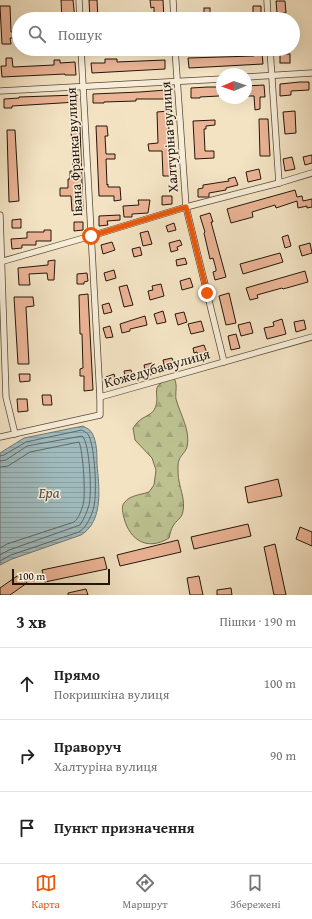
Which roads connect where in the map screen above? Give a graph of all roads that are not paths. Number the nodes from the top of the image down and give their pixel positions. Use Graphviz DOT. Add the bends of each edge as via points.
graph roads {
  1 [pos="79,0"];
  2 [pos="173,0"];
  3 [pos="267,0"];
  4 [pos="80,12"];
  5 [pos="174,12"];
  6 [pos="268,12"];
  7 [pos="82,56"];
  8 [pos="175,56"];
  9 [pos="270,56"];
  10 [pos="312,73"];
  11 [pos="271,76"];
  12 [pos="252,77"];
  13 [pos="216,78"];
  14 [pos="177,81"];
  15 [pos="83,87"];
  16 [pos="0,91"];
  17 [pos="312,173"];
  18 [pos="279,183"];
  19 [pos="186,207"];
  20 [pos="0,215"];
  21 [pos="91,236"];
  22 [pos="1,261"];
  23 [pos="312,337"];
  24 [pos="224,362"];
  25 [pos="100,397"];
  26 [pos="16,434"];
  27 [pos="0,437"];
  1 -- 4 [label="street"];
  2 -- 5 [label="street"];
  3 -- 6 [label="street"];
  7 -- 15 [label="street, Івана Франка вулиця"];
  8 -- 14 [label="street, Халтуріна вулиця"];
  9 -- 11 [label="street"];
  10 -- 11 [label="street"];
  11 -- 12 [label="street"];
  11 -- 18 [label="street"];
  13 -- 14 [label="street"];
  14 -- 15 [label="street"];
  14 -- 19 [label="street, Халтуріна вулиця"];
  15 -- 16 [label="street"];
  15 -- 21 [label="street, Івана Франка вулиця"];
  17 -- 18 [label="street"];
  18 -- 19 [label="street"];
  19 -- 21 [label="street"];
  19 -- 24 [label="street, Халтуріна вулиця"];
  20 -- 22 [label="street"];
  21 -- 22 [label="street"];
  21 -- 25 [label="street, Івана Франка вулиця"];
  22 -- 26 [label="street" via="6,397"];
  23 -- 24 [label="street, Кожедуба вулиця"];
  24 -- 25 [label="street, Кожедуба вулиця"];
  25 -- 26 [label="street, Кожедуба вулиця" via="100,415"];
  26 -- 27 [label="street, Кожедуба вулиця"];
}
